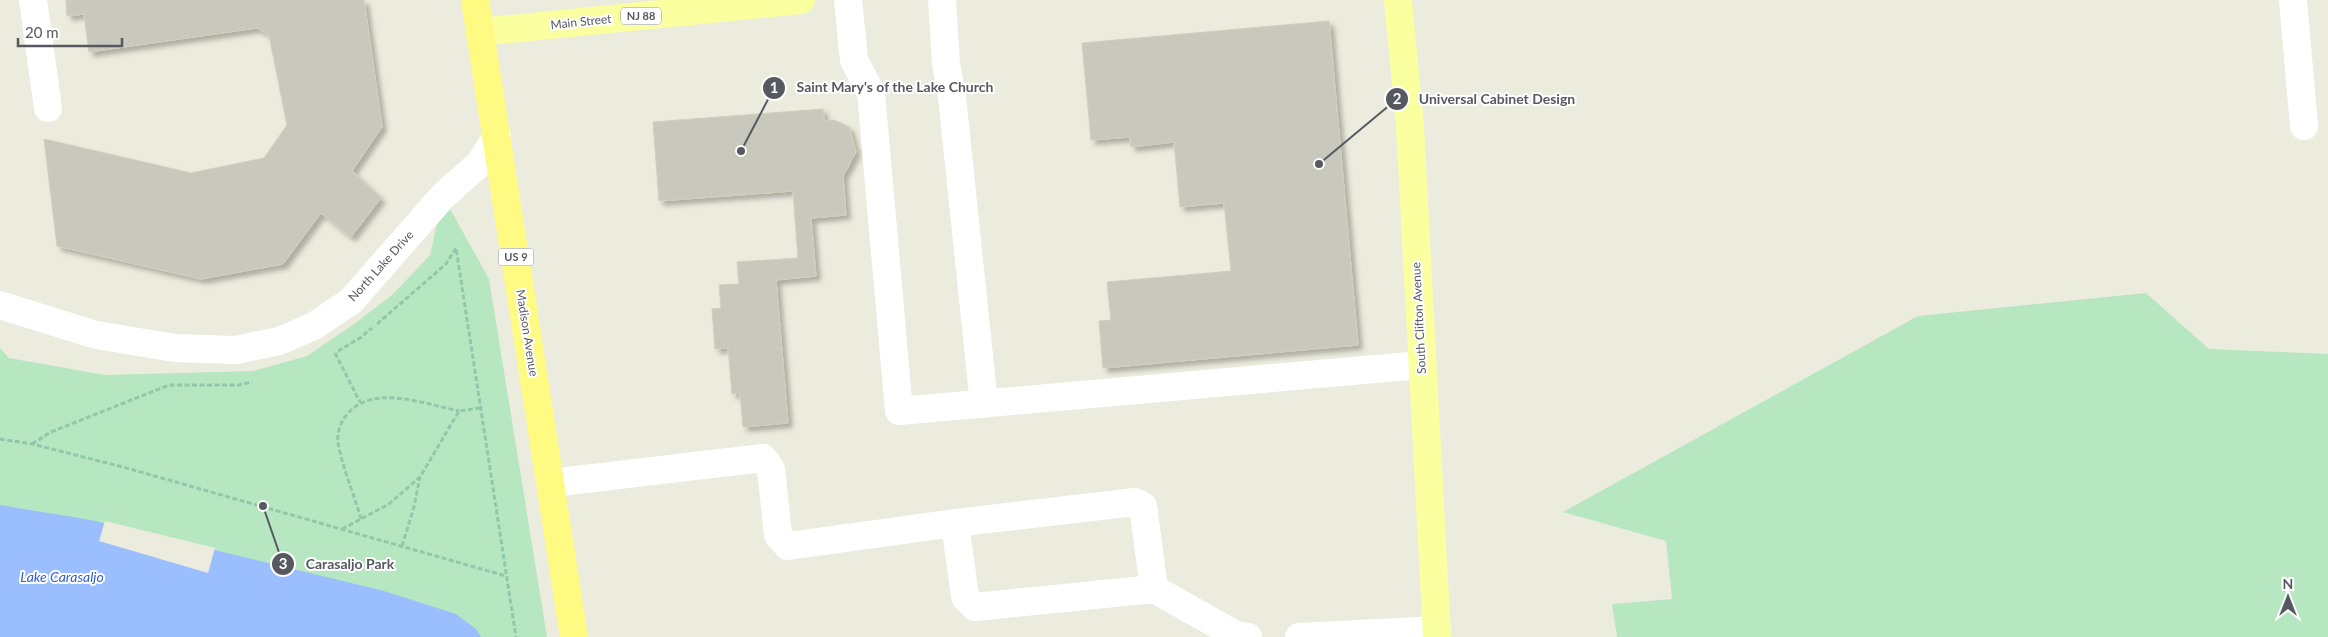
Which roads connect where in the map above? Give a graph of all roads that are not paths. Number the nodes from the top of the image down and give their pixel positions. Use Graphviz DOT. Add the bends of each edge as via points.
graph roads {
  1 [pos="33,0"];
  2 [pos="475,0"];
  3 [pos="801,0"];
  4 [pos="848,0"];
  5 [pos="942,0"];
  6 [pos="1398,0"];
  7 [pos="2293,0"];
  8 [pos="480,32"];
  9 [pos="48,108"];
  10 [pos="2304,126"];
  11 [pos="496,136"];
  12 [pos="0,305"];
  13 [pos="1421,365"];
  14 [pos="984,404"];
  15 [pos="551,482"];
  16 [pos="955,523"];
  17 [pos="1154,588"];
  18 [pos="1437,634"];
  19 [pos="574,637"];
  20 [pos="1248,637"];
  21 [pos="1299,637"];
  1 -- 9 [label="street"];
  2 -- 8 [label="highway, Madison Avenue / US 9"];
  3 -- 8 [label="main road, Main Street / NJ 88"];
  4 -- 14 [label="street" via="854,60 871,93 899,411"];
  5 -- 14 [label="street" via="946,64"];
  6 -- 13 [label="main road, South Clifton Avenue" via="1410,126"];
  7 -- 10 [label="street"];
  8 -- 11 [label="highway, Madison Avenue / US 9"];
  11 -- 12 [label="street, North Lake Drive" via="480,163 443,196 351,301 314,326 279,341 235,350 175,348 96,335"];
  11 -- 15 [label="highway, Madison Avenue / US 9"];
  13 -- 14 [label="street"];
  13 -- 18 [label="main road, South Clifton Avenue"];
  15 -- 16 [label="street" via="763,458 772,469 778,535 788,546"];
  15 -- 19 [label="highway, Madison Avenue / US 9"];
  16 -- 17 [label="street" via="965,597 975,606"];
  16 -- 17 [label="street" via="1135,502 1143,506"];
  17 -- 20 [label="street" via="1236,635"];
  18 -- 21 [label="street"];
}
